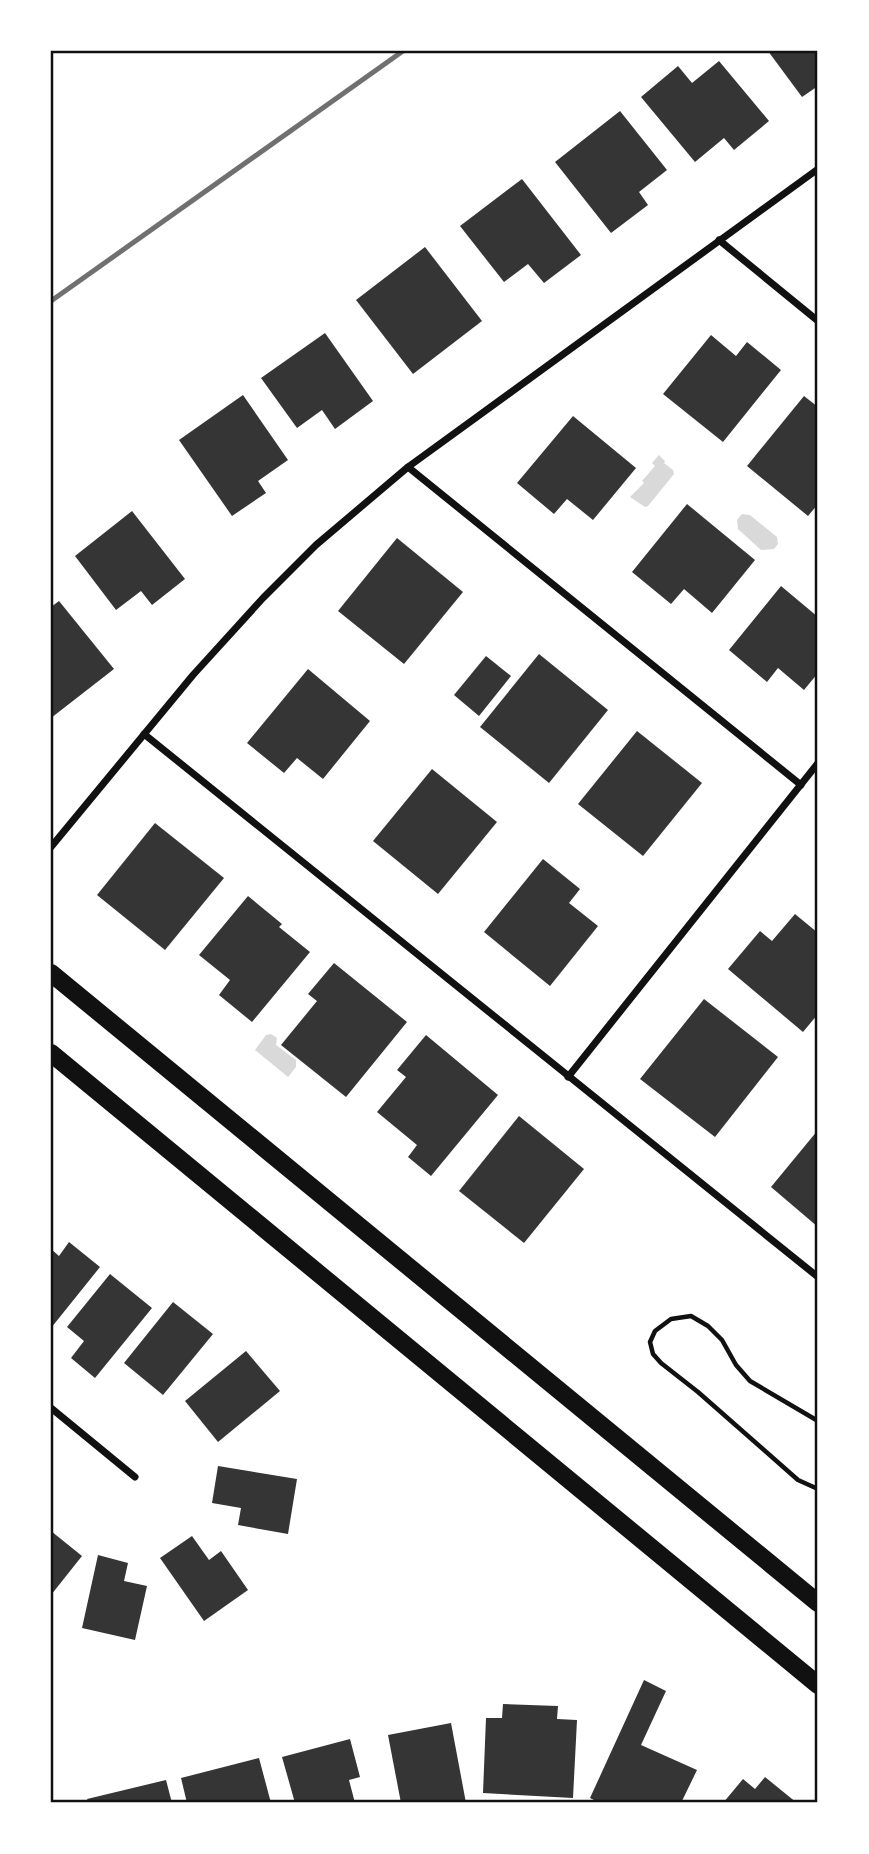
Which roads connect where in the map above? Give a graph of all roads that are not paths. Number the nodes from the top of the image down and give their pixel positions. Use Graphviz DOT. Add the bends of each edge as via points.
graph roads {
  1 [pos="818,169"];
  2 [pos="719,240"];
  3 [pos="818,321"];
  4 [pos="408,467"];
  5 [pos="144,734"];
  6 [pos="818,763"];
  7 [pos="801,785"];
  8 [pos="51,847"];
  9 [pos="51,972"];
  10 [pos="51,1053"];
  11 [pos="568,1077"];
  12 [pos="818,1277"];
  13 [pos="51,1408"];
  14 [pos="135,1477"];
  15 [pos="818,1603"];
  16 [pos="818,1685"];
  1 -- 2 [label="street"];
  2 -- 3 [label="street"];
  2 -- 4 [label="street"];
  4 -- 5 [label="street" via="316,545 263,598"];
  4 -- 7 [label="street"];
  5 -- 8 [label="street"];
  5 -- 11 [label="street"];
  6 -- 7 [label="street"];
  7 -- 11 [label="street"];
  9 -- 15 [label="main road"];
  10 -- 16 [label="main road"];
  11 -- 12 [label="street"];
  13 -- 14 [label="street"];
}
